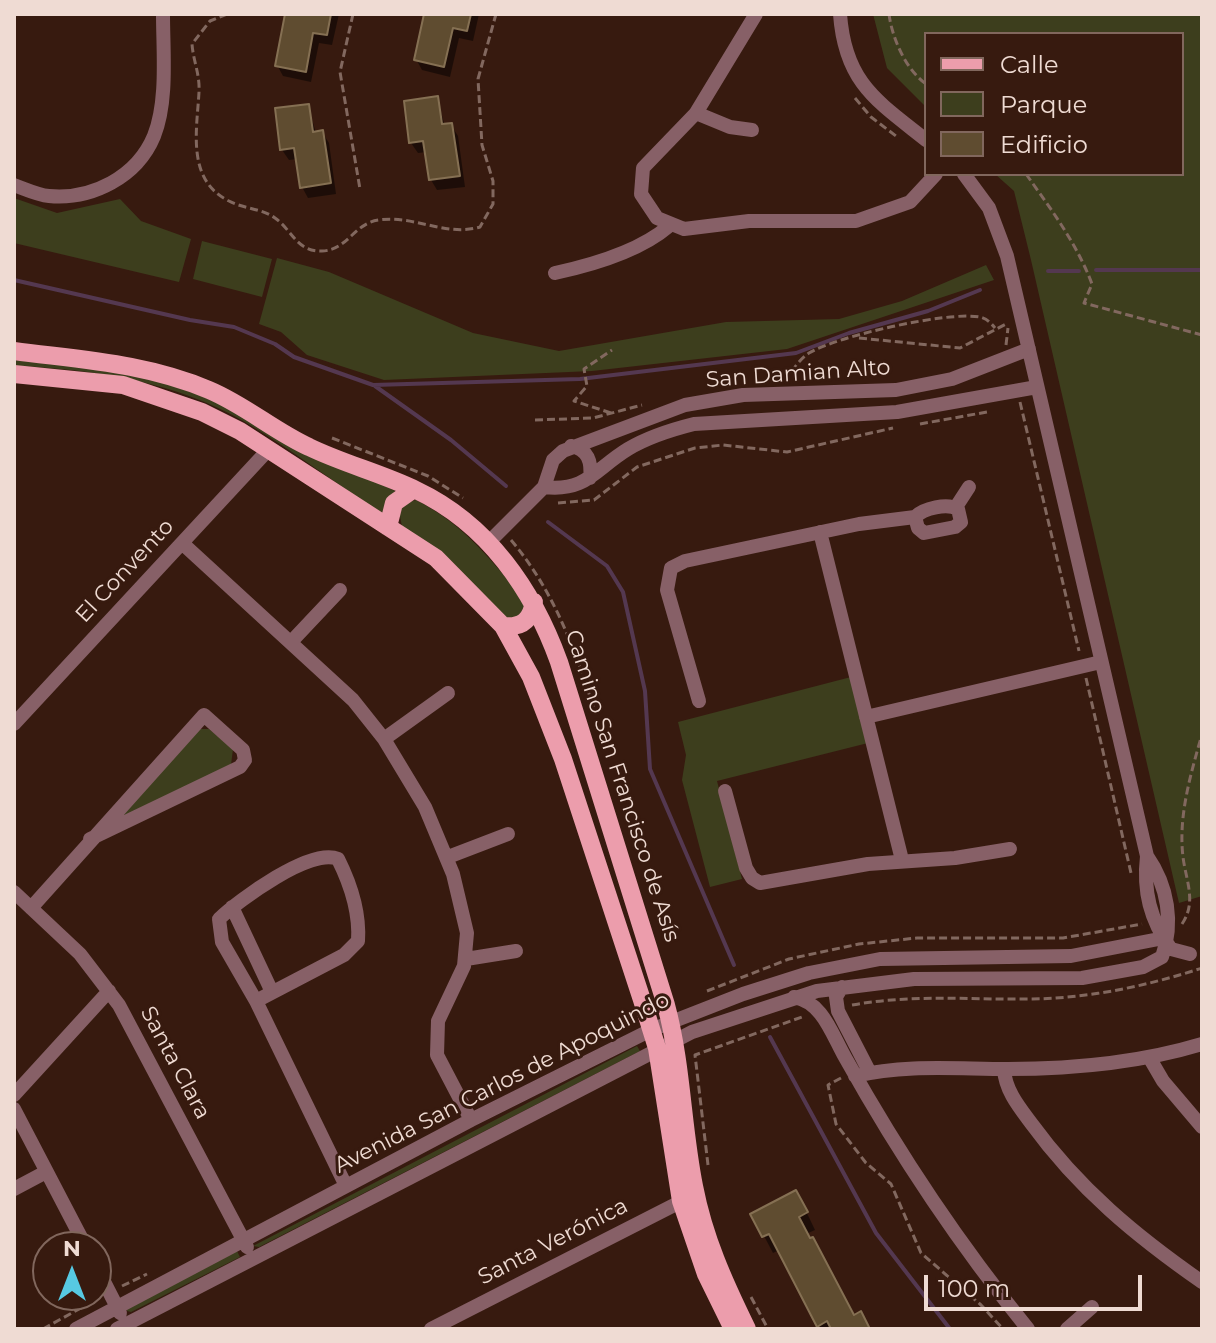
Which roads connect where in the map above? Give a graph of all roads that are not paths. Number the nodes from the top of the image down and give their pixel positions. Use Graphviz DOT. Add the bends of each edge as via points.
graph roads {
  1 [pos="163,14"];
  2 [pos="756,14"];
  3 [pos="840,14"];
  4 [pos="696,113"];
  5 [pos="752,130"];
  6 [pos="924,139"];
  7 [pos="934,176"];
  8 [pos="966,176"];
  9 [pos="14,185"];
  10 [pos="669,226"];
  11 [pos="555,273"];
  12 [pos="1029,349"];
  13 [pos="14,351"];
  14 [pos="14,374"];
  15 [pos="1037,387"];
  16 [pos="571,446"];
  17 [pos="269,449"];
  18 [pos="590,478"];
  19 [pos="544,487"];
  20 [pos="969,487"];
  21 [pos="414,489"];
  22 [pos="956,507"];
  23 [pos="915,517"];
  24 [pos="388,527"];
  25 [pos="820,532"];
  26 [pos="495,536"];
  27 [pos="182,543"];
  28 [pos="340,590"];
  29 [pos="534,602"];
  30 [pos="503,626"];
  31 [pos="291,642"];
  32 [pos="1101,662"];
  33 [pos="448,693"];
  34 [pos="699,701"];
  35 [pos="866,717"];
  36 [pos="14,724"];
  37 [pos="384,739"];
  38 [pos="597,779"];
  39 [pos="572,789"];
  40 [pos="725,791"];
  41 [pos="508,834"];
  42 [pos="90,839"];
  43 [pos="1010,849"];
  44 [pos="448,857"];
  45 [pos="902,860"];
  46 [pos="14,892"];
  47 [pos="232,907"];
  48 [pos="31,908"];
  49 [pos="1164,938"];
  50 [pos="516,951"];
  51 [pos="1196,952"];
  52 [pos="466,959"];
  53 [pos="1155,964"];
  54 [pos="842,987"];
  55 [pos="109,991"];
  56 [pos="272,992"];
  57 [pos="793,996"];
  58 [pos="256,1001"];
  59 [pos="673,1030"];
  60 [pos="654,1039"];
  61 [pos="1202,1044"];
  62 [pos="1149,1057"];
  63 [pos="1004,1069"];
  64 [pos="863,1075"];
  65 [pos="14,1095"];
  66 [pos="14,1109"];
  67 [pos="471,1120"];
  68 [pos="1202,1127"];
  69 [pos="46,1172"];
  70 [pos="346,1186"];
  71 [pos="14,1189"];
  72 [pos="688,1197"];
  73 [pos="77,1231"];
  74 [pos="243,1240"];
  75 [pos="253,1258"];
  76 [pos="1202,1282"];
  77 [pos="112,1298"];
  78 [pos="116,1306"];
  79 [pos="1092,1307"];
  80 [pos="121,1327"];
  81 [pos="76,1329"];
  82 [pos="431,1329"];
  83 [pos="733,1329"];
  84 [pos="747,1329"];
  85 [pos="1028,1329"];
  86 [pos="1067,1329"];
  1 -- 9 [label="street" via="163,82 154,136 133,169 93,193 48,196"];
  2 -- 4 [label="street"];
  3 -- 6 [label="street" via="848,58 864,88 881,108"];
  4 -- 5 [label="street"];
  4 -- 10 [label="street" via="641,174 643,200"];
  7 -- 10 [label="street" via="910,202 868,219"];
  8 -- 12 [label="street" via="998,229"];
  10 -- 11 [label="street" via="618,253"];
  12 -- 15 [label="street"];
  12 -- 16 [label="street, San Damian Alto" via="952,379 896,390 701,401"];
  13 -- 21 [label="main road, Camino San Francisco de Asís" via="157,371 211,391 306,446"];
  14 -- 17 [label="main road, Camino San Francisco de Asís" via="123,385 163,396"];
  15 -- 18 [label="street, San Damian Alto" via="1019,398 897,412 694,424 637,444"];
  15 -- 32 [label="street"];
  16 -- 18 [label="street" via="587,456"];
  16 -- 19 [label="street" via="553,460"];
  17 -- 24 [label="main road, Camino San Francisco de Asís"];
  17 -- 27 [label="street, El Convento"];
  18 -- 19 [label="street, San Damian Alto" via="573,487"];
  19 -- 26 [label="street"];
  20 -- 22 [label="street"];
  21 -- 24 [label="main road" via="394,503"];
  21 -- 26 [label="main road, Camino San Francisco de Asís"];
  22 -- 23 [label="street" via="922,511"];
  22 -- 23 [label="street" via="961,518 955,527 924,533"];
  23 -- 25 [label="street"];
  24 -- 30 [label="main road, Camino San Francisco de Asís" via="457,576"];
  25 -- 34 [label="street" via="671,568 667,590"];
  25 -- 35 [label="street"];
  26 -- 29 [label="main road, Camino San Francisco de Asís"];
  27 -- 31 [label="street"];
  27 -- 36 [label="street, El Convento"];
  28 -- 31 [label="street"];
  29 -- 30 [label="main road" via="525,622"];
  29 -- 38 [label="main road, Camino San Francisco de Asís"];
  30 -- 39 [label="main road, Camino San Francisco de Asís" via="531,677"];
  31 -- 37 [label="street" via="353,700"];
  32 -- 35 [label="street"];
  32 -- 49 [label="street" via="1147,856 1145,882 1154,921"];
  33 -- 37 [label="street"];
  35 -- 45 [label="street"];
  37 -- 44 [label="street"];
  38 -- 39 [label="main road"];
  38 -- 59 [label="main road, Camino San Francisco de Asís"];
  39 -- 60 [label="main road, Camino San Francisco de Asís"];
  40 -- 45 [label="street" via="746,868 760,883"];
  41 -- 44 [label="street"];
  42 -- 42 [label="street" via="240,767 243,750 204,715"];
  42 -- 48 [label="street"];
  43 -- 45 [label="street"];
  44 -- 52 [label="street" via="464,915"];
  46 -- 48 [label="street, Santa Clara"];
  47 -- 56 [label="street"];
  47 -- 56 [label="street" via="319,857 338,859 351,884 358,941 344,955"];
  47 -- 58 [label="street" via="219,919 219,932"];
  48 -- 55 [label="street, Santa Clara" via="80,954"];
  49 -- 51 [label="street, Avenida San Carlos de Apoquindo" via="1174,951"];
  49 -- 53 [label="street" via="1163,954"];
  49 -- 59 [label="street, Avenida San Carlos de Apoquindo" via="1071,956 917,956 840,966 773,984"];
  50 -- 52 [label="street"];
  51 -- 53 [label="street, Avenida San Carlos de Apoquindo"];
  52 -- 67 [label="street" via="438,1021 435,1041 440,1063"];
  53 -- 54 [label="street, Avenida San Carlos de Apoquindo" via="1082,978 932,978"];
  54 -- 57 [label="street, Avenida San Carlos de Apoquindo"];
  54 -- 64 [label="street" via="837,1008"];
  55 -- 65 [label="street"];
  55 -- 74 [label="street, Santa Clara"];
  56 -- 58 [label="street"];
  57 -- 59 [label="street, Avenida San Carlos de Apoquindo"];
  57 -- 64 [label="street" via="811,1002 820,1012"];
  58 -- 70 [label="street"];
  59 -- 60 [label="street, Avenida San Carlos de Apoquindo"];
  59 -- 72 [label="main road, Camino San Francisco de Asís"];
  60 -- 67 [label="street, Avenida San Carlos de Apoquindo"];
  60 -- 72 [label="main road, Camino San Francisco de Asís"];
  60 -- 75 [label="street, Avenida San Carlos de Apoquindo"];
  61 -- 62 [label="street"];
  62 -- 63 [label="street" via="1089,1066"];
  62 -- 68 [label="street"];
  63 -- 64 [label="street" via="945,1066"];
  63 -- 76 [label="street" via="1017,1103 1085,1189 1133,1233"];
  64 -- 85 [label="street" via="931,1199"];
  66 -- 69 [label="street"];
  67 -- 70 [label="street, Avenida San Carlos de Apoquindo"];
  69 -- 71 [label="street"];
  69 -- 73 [label="street"];
  70 -- 74 [label="street, Avenida San Carlos de Apoquindo"];
  72 -- 82 [label="street, Santa Verónica"];
  72 -- 83 [label="main road, Camino San Francisco de Asís" via="706,1274"];
  72 -- 84 [label="main road, Camino San Francisco de Asís"];
  74 -- 75 [label="street, Santa Clara"];
  74 -- 78 [label="street, Avenida San Carlos de Apoquindo"];
  75 -- 80 [label="street, Avenida San Carlos de Apoquindo"];
  77 -- 78 [label="street"];
  78 -- 80 [label="street"];
  78 -- 81 [label="street, Avenida San Carlos de Apoquindo"];
  79 -- 86 [label="street"];
}
